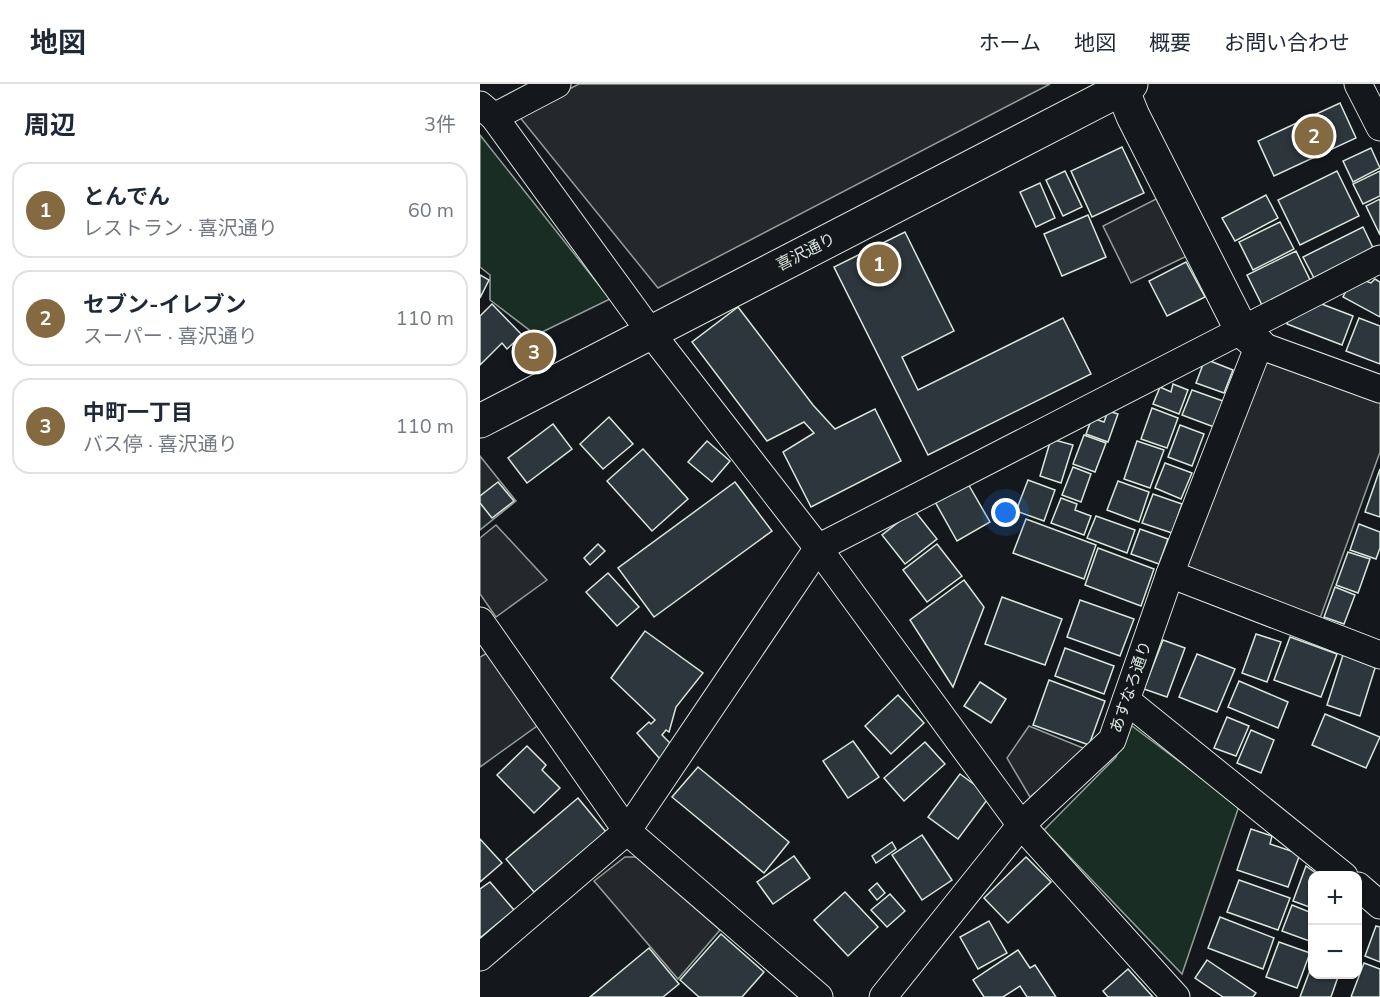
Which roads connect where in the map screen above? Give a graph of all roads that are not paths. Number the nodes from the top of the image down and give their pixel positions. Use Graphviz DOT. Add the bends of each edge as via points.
graph roads {
  1 [pos="556,84"];
  2 [pos="1358,84"];
  3 [pos="1125,86"];
  4 [pos="487,111"];
  5 [pos="1380,127"];
  6 [pos="1380,259"];
  7 [pos="651,333"];
  8 [pos="1250,338"];
  9 [pos="1380,389"];
  10 [pos="480,421"];
  11 [pos="818,548"];
  12 [pos="1170,574"];
  13 [pos="480,621"];
  14 [pos="1380,655"];
  15 [pos="1126,700"];
  16 [pos="1021,825"];
  17 [pos="627,831"];
  18 [pos="1338,871"];
  19 [pos="1362,889"];
  20 [pos="1380,904"];
  21 [pos="480,957"];
  22 [pos="819,997"];
  23 [pos="883,997"];
  24 [pos="1176,997"];
  1 -- 4 [label="street"];
  2 -- 5 [label="street"];
  3 -- 7 [label="street, 喜沢通り"];
  3 -- 8 [label="street" via="1133,116"];
  4 -- 7 [label="street"];
  6 -- 8 [label="street"];
  7 -- 10 [label="street, 喜沢通り"];
  7 -- 11 [label="street"];
  8 -- 9 [label="street"];
  8 -- 11 [label="street"];
  8 -- 12 [label="street, あすなろ通り"];
  11 -- 16 [label="street"];
  11 -- 17 [label="street"];
  12 -- 14 [label="street"];
  12 -- 15 [label="street, あすなろ通り"];
  13 -- 17 [label="street"];
  15 -- 16 [label="street, あすなろ通り" via="1112,740"];
  15 -- 18 [label="street"];
  16 -- 23 [label="street, あすなろ通り"];
  16 -- 24 [label="street"];
  17 -- 21 [label="street"];
  17 -- 22 [label="street"];
  19 -- 20 [label="street"];
}
